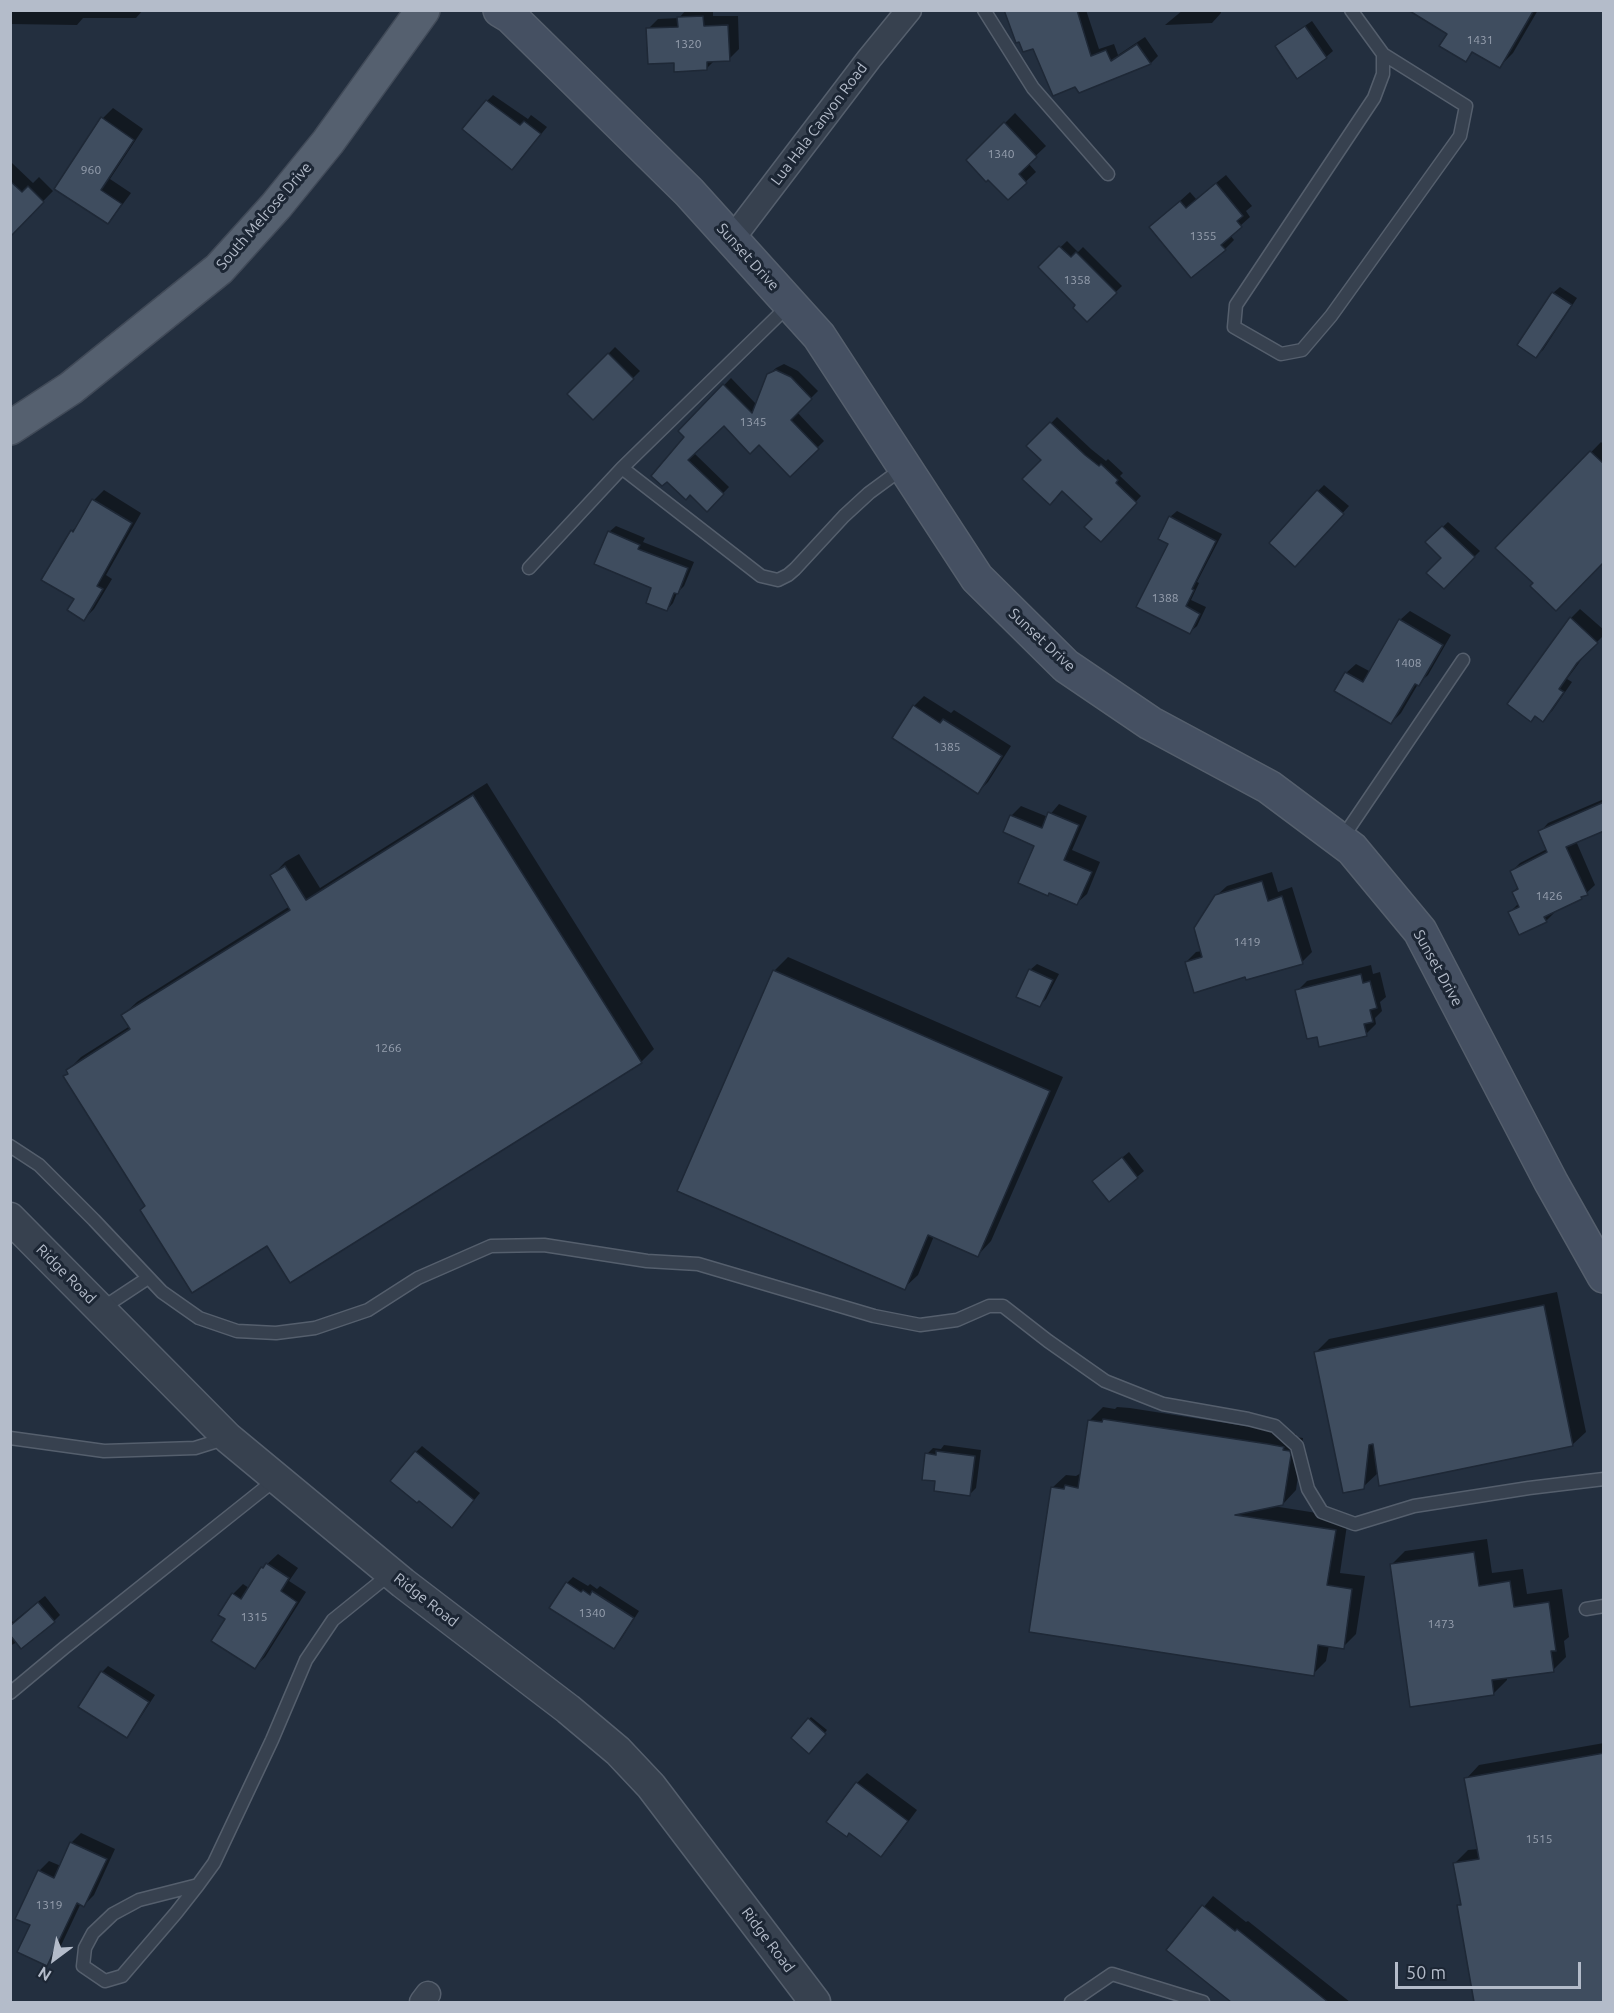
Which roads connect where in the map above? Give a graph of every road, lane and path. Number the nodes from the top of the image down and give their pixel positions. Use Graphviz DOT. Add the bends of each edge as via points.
graph roads {
  1 [pos="423,10"];
  2 [pos="500,10"];
  3 [pos="909,10"];
  4 [pos="984,10"];
  5 [pos="1351,10"];
  6 [pos="1383,54"];
  7 [pos="1108,174"];
  8 [pos="732,239"];
  9 [pos="790,304"];
  10 [pos="10,428"];
  11 [pos="904,467"];
  12 [pos="622,468"];
  13 [pos="529,567"];
  14 [pos="1463,660"];
  15 [pos="1340,840"];
  16 [pos="10,1146"];
  17 [pos="10,1218"];
  18 [pos="1604,1276"];
  19 [pos="148,1278"];
  20 [pos="101,1310"];
  21 [pos="10,1438"];
  22 [pos="228,1438"];
  23 [pos="277,1478"];
  24 [pos="1604,1479"];
  25 [pos="391,1573"];
  26 [pos="1604,1606"];
  27 [pos="1586,1609"];
  28 [pos="10,1693"];
  29 [pos="198,1884"];
  30 [pos="815,2002"];
  31 [pos="1071,2002"];
  32 [pos="1203,2002"];
  1 -- 10 [label="main road, South Melrose Drive" via="328,142 219,269 71,388"];
  2 -- 8 [label="main road, Sunset Drive"];
  3 -- 8 [label="street, Lua Hala Canyon Road"];
  4 -- 7 [label="lane" via="1033,88"];
  5 -- 6 [label="lane"];
  6 -- 6 [label="lane" via="1383,74 1374,98 1236,305 1234,327 1281,354 1302,351 1460,136 1466,106"];
  8 -- 9 [label="main road, Sunset Drive"];
  9 -- 11 [label="main road, Sunset Drive" via="819,336"];
  9 -- 12 [label="lane"];
  11 -- 12 [label="lane" via="869,493 795,569 778,580 761,576"];
  11 -- 15 [label="main road, Sunset Drive" via="977,578 1066,666 1150,723 1269,787"];
  12 -- 13 [label="lane"];
  14 -- 15 [label="lane"];
  15 -- 18 [label="main road, Sunset Drive" via="1352,849 1420,931"];
  16 -- 19 [label="lane" via="39,1165"];
  17 -- 20 [label="street, Ridge Road"];
  19 -- 20 [label="lane"];
  19 -- 24 [label="lane" via="199,1318 237,1331 276,1333 315,1328 368,1310 418,1278 491,1246 544,1245 647,1261 698,1264 874,1316 920,1325 957,1320 989,1306 1003,1306 1105,1381 1163,1404 1275,1426 1297,1446 1308,1489 1322,1512 1355,1524 1414,1506"];
  20 -- 22 [label="street, Ridge Road"];
  21 -- 22 [label="lane" via="104,1451 195,1448"];
  22 -- 23 [label="street, Ridge Road"];
  23 -- 25 [label="street, Ridge Road"];
  23 -- 28 [label="lane"];
  25 -- 29 [label="lane" via="333,1620 306,1660 214,1863"];
  25 -- 30 [label="street, Ridge Road" via="618,1750 658,1795"];
  26 -- 27 [label="lane"];
  29 -- 29 [label="lane" via="122,1976 105,1981 83,1965 85,1948 93,1933 113,1914 139,1900"];
  31 -- 32 [label="lane" via="1112,1974"];
}
